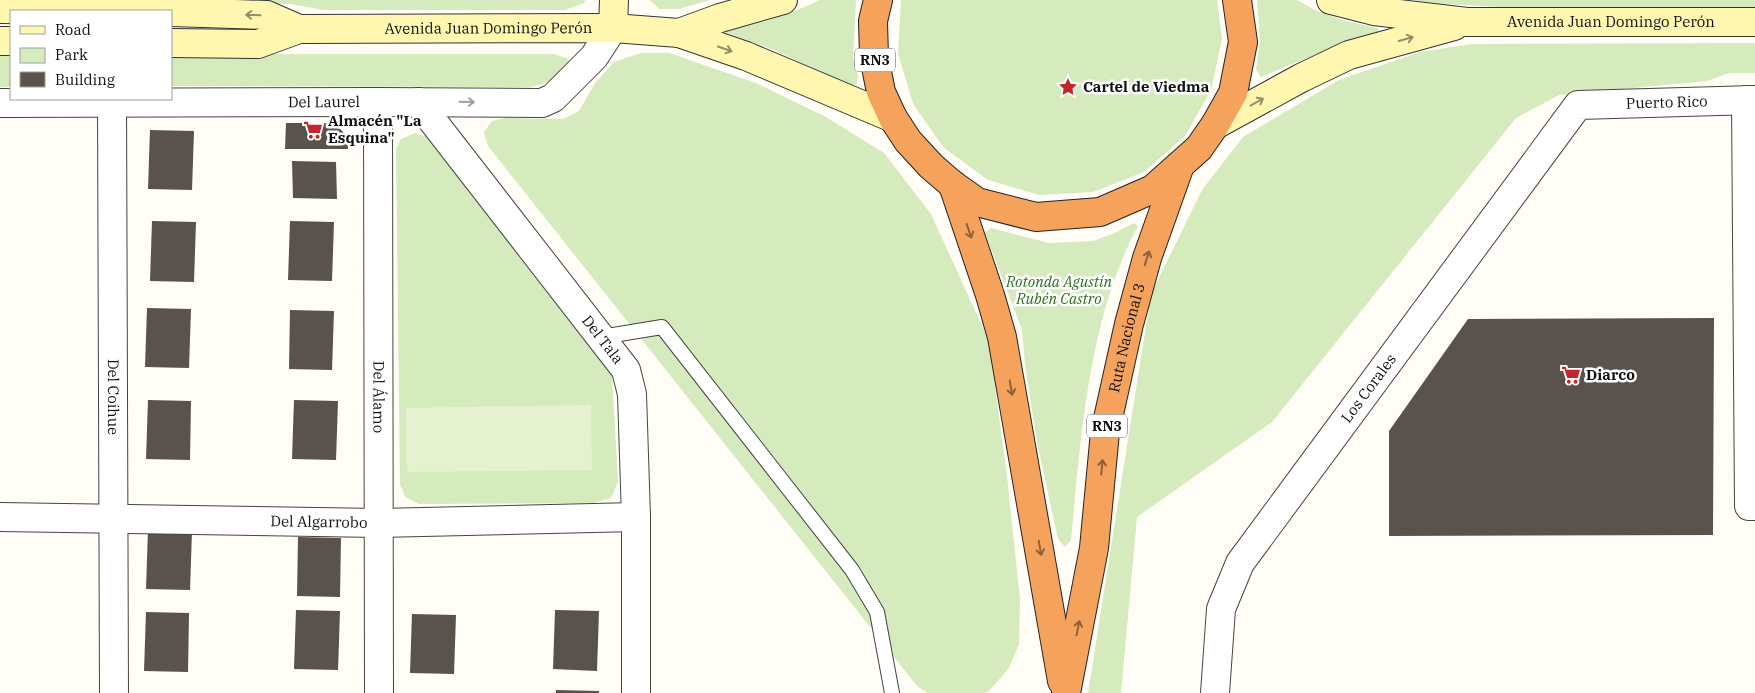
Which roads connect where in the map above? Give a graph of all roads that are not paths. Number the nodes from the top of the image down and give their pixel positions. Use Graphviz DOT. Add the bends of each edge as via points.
graph roads {
  1 [pos="614,0"];
  2 [pos="783,0"];
  3 [pos="878,0"];
  4 [pos="1237,0"];
  5 [pos="1331,0"];
  6 [pos="113,7"];
  7 [pos="0,9"];
  8 [pos="147,10"];
  9 [pos="172,12"];
  10 [pos="1467,22"];
  11 [pos="1755,22"];
  12 [pos="613,28"];
  13 [pos="299,29"];
  14 [pos="679,33"];
  15 [pos="172,43"];
  16 [pos="1750,100"];
  17 [pos="112,101"];
  18 [pos="378,102"];
  19 [pos="418,102"];
  20 [pos="0,103"];
  21 [pos="1578,105"];
  22 [pos="893,118"];
  23 [pos="1215,126"];
  24 [pos="1180,166"];
  25 [pos="953,185"];
  26 [pos="601,337"];
  27 [pos="1752,506"];
  28 [pos="0,517"];
  29 [pos="636,517"];
  30 [pos="113,519"];
  31 [pos="379,523"];
  32 [pos="114,693"];
  33 [pos="379,693"];
  34 [pos="636,693"];
  35 [pos="892,693"];
  36 [pos="1065,693"];
  37 [pos="1215,693"];
  1 -- 12 [label="main road"];
  2 -- 14 [label="main road, Avenida Juan Domingo Perón"];
  3 -- 22 [label="highway, Ruta Nacional 3 / RN3" via="873,21 874,57 881,92"];
  4 -- 23 [label="highway, Ruta Nacional 3 / RN3" via="1243,42 1233,93"];
  5 -- 10 [label="main road, Avenida Juan Domingo Perón" via="1374,11"];
  6 -- 7 [label="main road"];
  6 -- 8 [label="main road"];
  13 -- 9 [label="main road, Avenida Juan Domingo Perón, one-way" via="267,15"];
  10 -- 11 [label="main road, Avenida Juan Domingo Perón"];
  23 -- 10 [label="main road, Avenida Juan Domingo Perón, one-way" via="1301,78 1349,56"];
  12 -- 13 [label="main road, Avenida Juan Domingo Perón"];
  12 -- 14 [label="main road, Avenida Juan Domingo Perón"];
  19 -- 12 [label="street, Del Laurel, one-way" via="542,103 553,98 594,57"];
  13 -- 15 [label="main road, Avenida Juan Domingo Perón" via="258,44"];
  14 -- 22 [label="main road, Avenida Juan Domingo Perón, one-way" via="746,56"];
  16 -- 21 [label="street, Puerto Rico"];
  16 -- 27 [label="street"];
  17 -- 18 [label="street, Del Laurel"];
  17 -- 20 [label="street, Del Laurel"];
  17 -- 30 [label="street, Del Coihue"];
  18 -- 19 [label="street, Del Laurel"];
  18 -- 31 [label="street, Del Álamo"];
  19 -- 26 [label="street, Del Tala"];
  21 -- 37 [label="street, Los Corales" via="1240,563 1221,609"];
  22 -- 25 [label="highway, Ruta Nacional 3 / RN3" via="908,141"];
  23 -- 24 [label="highway, Ruta Nacional 3 / RN3"];
  24 -- 25 [label="highway, Ruta Nacional 3 / RN3" via="1153,189 1100,212 1036,217 977,202"];
  36 -- 24 [label="highway, Ruta Nacional 3 / RN3, one-way" via="1094,548 1105,432 1147,258"];
  25 -- 36 [label="highway, Ruta Nacional 3 / RN3, one-way" via="1002,338"];
  26 -- 29 [label="street, Del Tala" via="626,370 632,394"];
  26 -- 35 [label="lane" via="662,328 852,570 877,612"];
  28 -- 30 [label="street, Del Algarrobo"];
  29 -- 31 [label="street, Del Algarrobo"];
  29 -- 34 [label="street, Del Tala"];
  30 -- 31 [label="street, Del Algarrobo"];
  30 -- 32 [label="street, Del Coihue"];
  31 -- 33 [label="street, Del Álamo"];
}
